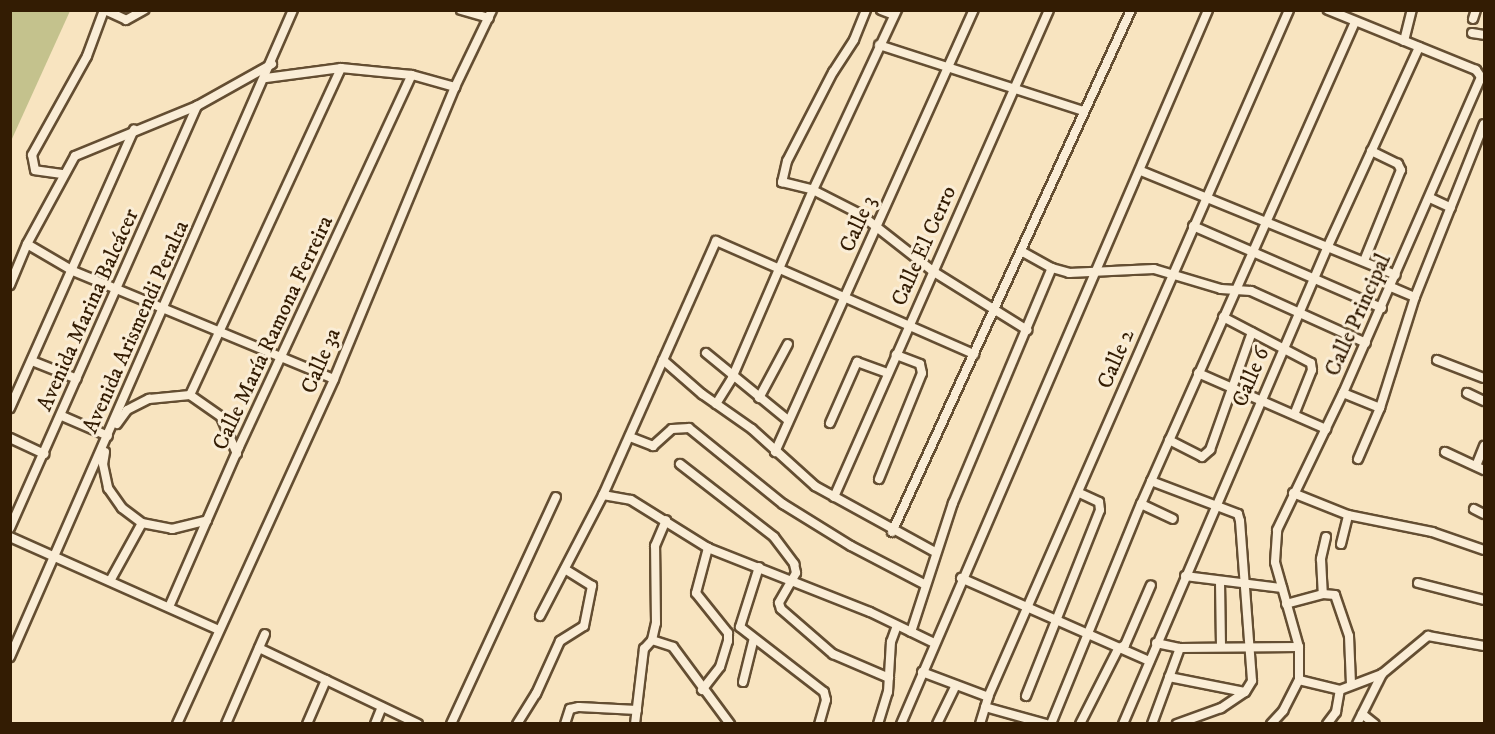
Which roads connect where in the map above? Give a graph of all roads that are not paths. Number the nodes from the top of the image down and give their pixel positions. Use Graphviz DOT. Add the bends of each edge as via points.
graph roads {
  1 [pos="104,10"];
  2 [pos="144,10"];
  3 [pos="302,10"];
  4 [pos="461,10"];
  5 [pos="866,10"];
  6 [pos="881,10"];
  7 [pos="974,10"];
  8 [pos="1049,10"];
  9 [pos="1131,10"];
  10 [pos="1208,10"];
  11 [pos="1289,10"];
  12 [pos="1328,10"];
  13 [pos="1412,10"];
  14 [pos="292,12"];
  15 [pos="896,13"];
  16 [pos="490,14"];
  17 [pos="1355,22"];
  18 [pos="1472,33"];
  19 [pos="1485,35"];
  20 [pos="1404,41"];
  21 [pos="879,45"];
  22 [pos="1419,47"];
  23 [pos="272,64"];
  24 [pos="341,68"];
  25 [pos="948,69"];
  26 [pos="412,75"];
  27 [pos="267,78"];
  28 [pos="1483,78"];
  29 [pos="454,87"];
  30 [pos="1016,92"];
  31 [pos="197,106"];
  32 [pos="1083,111"];
  33 [pos="1485,124"];
  34 [pos="134,129"];
  35 [pos="1371,151"];
  36 [pos="1141,171"];
  37 [pos="63,174"];
  38 [pos="813,190"];
  39 [pos="1206,195"];
  40 [pos="1430,198"];
  41 [pos="1452,208"];
  42 [pos="1265,220"];
  43 [pos="878,225"];
  44 [pos="1193,226"];
  45 [pos="27,244"];
  46 [pos="1328,246"];
  47 [pos="1021,251"];
  48 [pos="1252,252"];
  49 [pos="1364,261"];
  50 [pos="780,268"];
  51 [pos="1052,268"];
  52 [pos="73,271"];
  53 [pos="934,273"];
  54 [pos="1095,273"];
  55 [pos="1172,275"];
  56 [pos="1396,275"];
  57 [pos="1314,278"];
  58 [pos="10,285"];
  59 [pos="1391,287"];
  60 [pos="1235,288"];
  61 [pos="116,289"];
  62 [pos="844,297"];
  63 [pos="1415,297"];
  64 [pos="1382,308"];
  65 [pos="164,309"];
  66 [pos="995,312"];
  67 [pos="1299,312"];
  68 [pos="1223,317"];
  69 [pos="909,324"];
  70 [pos="1027,330"];
  71 [pos="222,332"];
  72 [pos="1252,332"];
  73 [pos="1366,343"];
  74 [pos="789,344"];
  75 [pos="1283,348"];
  76 [pos="706,353"];
  77 [pos="974,354"];
  78 [pos="896,355"];
  79 [pos="280,358"];
  80 [pos="663,360"];
  81 [pos="1437,360"];
  82 [pos="32,361"];
  83 [pos="888,373"];
  84 [pos="1198,373"];
  85 [pos="732,378"];
  86 [pos="1485,378"];
  87 [pos="77,379"];
  88 [pos="334,379"];
  89 [pos="1232,387"];
  90 [pos="14,392"];
  91 [pos="1343,393"];
  92 [pos="1467,393"];
  93 [pos="190,395"];
  94 [pos="759,398"];
  95 [pos="1261,400"];
  96 [pos="1485,401"];
  97 [pos="716,404"];
  98 [pos="10,408"];
  99 [pos="1380,408"];
  100 [pos="1294,415"];
  101 [pos="62,416"];
  102 [pos="788,420"];
  103 [pos="830,423"];
  104 [pos="1326,429"];
  105 [pos="108,436"];
  106 [pos="630,437"];
  107 [pos="10,438"];
  108 [pos="1169,440"];
  109 [pos="1485,446"];
  110 [pos="775,452"];
  111 [pos="1445,452"];
  112 [pos="44,454"];
  113 [pos="237,454"];
  114 [pos="1358,459"];
  115 [pos="681,464"];
  116 [pos="1480,468"];
  117 [pos="879,479"];
  118 [pos="1151,481"];
  119 [pos="1078,492"];
  120 [pos="1293,493"];
  121 [pos="603,495"];
  122 [pos="556,497"];
  123 [pos="834,497"];
  124 [pos="1141,504"];
  125 [pos="1216,506"];
  126 [pos="1474,509"];
  127 [pos="1485,514"];
  128 [pos="1348,515"];
  129 [pos="1173,519"];
  130 [pos="207,520"];
  131 [pos="666,520"];
  132 [pos="142,523"];
  133 [pos="10,528"];
  134 [pos="892,532"];
  135 [pos="10,537"];
  136 [pos="1326,537"];
  137 [pos="1341,544"];
  138 [pos="708,548"];
  139 [pos="1485,550"];
  140 [pos="935,552"];
  141 [pos="55,557"];
  142 [pos="759,567"];
  143 [pos="565,569"];
  144 [pos="1185,576"];
  145 [pos="961,578"];
  146 [pos="110,581"];
  147 [pos="793,581"];
  148 [pos="1220,582"];
  149 [pos="1418,583"];
  150 [pos="924,584"];
  151 [pos="1151,585"];
  152 [pos="1246,585"];
  153 [pos="1282,588"];
  154 [pos="1323,594"];
  155 [pos="1485,600"];
  156 [pos="1286,604"];
  157 [pos="169,607"];
  158 [pos="1027,610"];
  159 [pos="540,616"];
  160 [pos="1057,621"];
  161 [pos="740,627"];
  162 [pos="896,628"];
  163 [pos="217,629"];
  164 [pos="911,632"];
  165 [pos="728,633"];
  166 [pos="265,634"];
  167 [pos="1088,634"];
  168 [pos="754,638"];
  169 [pos="652,640"];
  170 [pos="934,643"];
  171 [pos="1156,643"];
  172 [pos="1251,646"];
  173 [pos="1485,646"];
  174 [pos="1221,647"];
  175 [pos="1299,647"];
  176 [pos="259,648"];
  177 [pos="1180,648"];
  178 [pos="1118,649"];
  179 [pos="10,657"];
  180 [pos="1149,661"];
  181 [pos="922,672"];
  182 [pos="1382,674"];
  183 [pos="1169,676"];
  184 [pos="889,678"];
  185 [pos="326,680"];
  186 [pos="1299,680"];
  187 [pos="743,682"];
  188 [pos="1351,684"];
  189 [pos="956,685"];
  190 [pos="702,690"];
  191 [pos="1340,690"];
  192 [pos="1245,692"];
  193 [pos="1026,696"];
  194 [pos="988,697"];
  195 [pos="382,707"];
  196 [pos="985,707"];
  197 [pos="637,710"];
  198 [pos="1362,714"];
  199 [pos="177,723"];
  200 [pos="226,723"];
  201 [pos="307,723"];
  202 [pos="375,723"];
  203 [pos="418,723"];
  204 [pos="451,723"];
  205 [pos="517,723"];
  206 [pos="565,723"];
  207 [pos="635,723"];
  208 [pos="730,723"];
  209 [pos="819,723"];
  210 [pos="878,723"];
  211 [pos="901,723"];
  212 [pos="937,723"];
  213 [pos="981,723"];
  214 [pos="1046,723"];
  215 [pos="1051,723"];
  216 [pos="1080,723"];
  217 [pos="1123,723"];
  218 [pos="1152,723"];
  219 [pos="1177,723"];
  220 [pos="1270,723"];
  221 [pos="1327,723"];
  222 [pos="1357,723"];
  223 [pos="1375,723"];
  1 -- 2 [label="street" via="126,20"];
  1 -- 37 [label="street" via="87,56 32,155 35,170"];
  3 -- 14 [label="street"];
  4 -- 16 [label="street"];
  5 -- 38 [label="street" via="781,177 786,184"];
  6 -- 15 [label="street"];
  7 -- 25 [label="street, Calle 3"];
  8 -- 30 [label="street, Calle El Cerro"];
  9 -- 32 [label="street"];
  10 -- 36 [label="street"];
  11 -- 39 [label="street, Calle 2"];
  12 -- 17 [label="street, Calle Principal"];
  13 -- 20 [label="street"];
  14 -- 23 [label="street, Avenida Arismendi Peralta"];
  15 -- 21 [label="street"];
  16 -- 29 [label="street, Calle 3a"];
  17 -- 20 [label="street, Calle Principal"];
  17 -- 42 [label="street"];
  18 -- 19 [label="street"];
  20 -- 22 [label="street, Calle Principal"];
  21 -- 25 [label="street"];
  21 -- 38 [label="street"];
  22 -- 28 [label="street, Calle Principal" via="1476,70"];
  22 -- 35 [label="street, Calle 6"];
  23 -- 27 [label="street, Avenida Arismendi Peralta"];
  23 -- 31 [label="street"];
  24 -- 26 [label="street"];
  24 -- 27 [label="street"];
  24 -- 71 [label="street"];
  25 -- 30 [label="street"];
  25 -- 43 [label="street, Calle 3"];
  26 -- 29 [label="street"];
  26 -- 79 [label="street, Calle María Ramona Ferreira"];
  27 -- 65 [label="street, Avenida Arismendi Peralta"];
  28 -- 40 [label="street, Calle Principal"];
  29 -- 88 [label="street, Calle 3a"];
  30 -- 32 [label="street"];
  30 -- 53 [label="street, Calle El Cerro"];
  31 -- 34 [label="street"];
  31 -- 61 [label="street, Avenida Marina Balcácer"];
  32 -- 47 [label="street"];
  33 -- 41 [label="street"];
  34 -- 37 [label="street" via="80,152"];
  34 -- 52 [label="street"];
  35 -- 46 [label="street, Calle 6"];
  35 -- 49 [label="street" via="1398,164 1401,170"];
  36 -- 39 [label="street"];
  36 -- 54 [label="street"];
  37 -- 45 [label="street"];
  38 -- 43 [label="street"];
  38 -- 50 [label="street"];
  39 -- 42 [label="street"];
  39 -- 44 [label="street, Calle 2"];
  40 -- 41 [label="street"];
  40 -- 56 [label="street, Calle Principal"];
  41 -- 63 [label="street"];
  42 -- 46 [label="street"];
  42 -- 48 [label="street"];
  43 -- 53 [label="street"];
  43 -- 62 [label="street, Calle 3"];
  44 -- 48 [label="street"];
  44 -- 55 [label="street, Calle 2"];
  45 -- 52 [label="street"];
  45 -- 58 [label="street"];
  46 -- 49 [label="street"];
  46 -- 57 [label="street, Calle 6"];
  47 -- 51 [label="street"];
  47 -- 66 [label="street"];
  48 -- 57 [label="street"];
  48 -- 60 [label="street"];
  49 -- 56 [label="street"];
  50 -- 62 [label="street"];
  50 -- 80 [label="street" via="716,241"];
  50 -- 85 [label="street"];
  51 -- 54 [label="street"];
  51 -- 70 [label="street"];
  52 -- 61 [label="street"];
  52 -- 82 [label="street"];
  53 -- 66 [label="street"];
  53 -- 69 [label="street, Calle El Cerro"];
  54 -- 55 [label="street" via="1138,268"];
  54 -- 145 [label="street"];
  55 -- 60 [label="street" via="1221,290"];
  55 -- 119 [label="street, Calle 2"];
  56 -- 59 [label="street, Calle Principal"];
  57 -- 64 [label="street"];
  57 -- 67 [label="street, Calle 6"];
  59 -- 63 [label="street"];
  59 -- 64 [label="street, Calle Principal"];
  60 -- 67 [label="street"];
  60 -- 68 [label="street"];
  61 -- 65 [label="street"];
  61 -- 87 [label="street, Avenida Marina Balcácer"];
  62 -- 69 [label="street"];
  62 -- 102 [label="street, Calle 3"];
  63 -- 99 [label="street"];
  64 -- 73 [label="street, Calle Principal"];
  65 -- 71 [label="street"];
  65 -- 105 [label="street, Avenida Arismendi Peralta"];
  66 -- 70 [label="street"];
  66 -- 77 [label="street"];
  67 -- 73 [label="street"];
  67 -- 75 [label="street, Calle 6"];
  68 -- 72 [label="street"];
  68 -- 84 [label="street"];
  69 -- 77 [label="street"];
  69 -- 78 [label="street, Calle El Cerro"];
  70 -- 140 [label="street"];
  71 -- 79 [label="street"];
  71 -- 93 [label="street"];
  72 -- 75 [label="street"];
  72 -- 89 [label="street"];
  73 -- 91 [label="street, Calle Principal"];
  74 -- 94 [label="street"];
  75 -- 95 [label="street, Calle 6"];
  75 -- 100 [label="street" via="1312,366"];
  76 -- 85 [label="street"];
  77 -- 134 [label="street"];
  78 -- 83 [label="street, Calle El Cerro"];
  78 -- 117 [label="street" via="920,364 922,373"];
  79 -- 88 [label="street"];
  79 -- 113 [label="street, Calle María Ramona Ferreira"];
  80 -- 97 [label="street"];
  80 -- 106 [label="street"];
  81 -- 86 [label="street"];
  82 -- 87 [label="street"];
  82 -- 90 [label="street"];
  83 -- 103 [label="street" via="857,362"];
  83 -- 123 [label="street, Calle El Cerro"];
  84 -- 89 [label="street"];
  84 -- 108 [label="street"];
  85 -- 94 [label="street"];
  85 -- 97 [label="street"];
  87 -- 101 [label="street, Avenida Marina Balcácer"];
  88 -- 163 [label="street, Calle 3a"];
  89 -- 95 [label="street"];
  89 -- 108 [label="street" via="1206,456"];
  90 -- 98 [label="street"];
  91 -- 99 [label="street"];
  91 -- 104 [label="street, Calle Principal"];
  92 -- 96 [label="street"];
  93 -- 105 [label="street" via="148,399 127,410"];
  93 -- 113 [label="street" via="221,417"];
  94 -- 102 [label="street"];
  95 -- 100 [label="street"];
  95 -- 125 [label="street, Calle 6"];
  97 -- 110 [label="street"];
  99 -- 114 [label="street"];
  100 -- 104 [label="street"];
  101 -- 105 [label="street"];
  101 -- 112 [label="street, Avenida Marina Balcácer"];
  102 -- 110 [label="street, Calle 3"];
  104 -- 120 [label="street, Calle Principal"];
  105 -- 132 [label="street" via="103,464 108,488 122,508"];
  105 -- 141 [label="street, Avenida Arismendi Peralta"];
  106 -- 121 [label="street"];
  106 -- 150 [label="street" via="653,446 672,429 689,428 783,504"];
  107 -- 112 [label="street"];
  108 -- 118 [label="street"];
  109 -- 116 [label="street"];
  110 -- 123 [label="street"];
  111 -- 116 [label="street"];
  112 -- 133 [label="street, Avenida Marina Balcácer"];
  113 -- 130 [label="street, Calle María Ramona Ferreira"];
  115 -- 147 [label="street" via="774,537 794,564"];
  118 -- 124 [label="street"];
  118 -- 125 [label="street"];
  119 -- 158 [label="street, Calle 2"];
  119 -- 160 [label="street" via="1099,502 1101,510"];
  120 -- 128 [label="street"];
  120 -- 153 [label="street, Calle Principal" via="1275,544"];
  121 -- 131 [label="street" via="631,500"];
  121 -- 143 [label="street"];
  122 -- 204 [label="street"];
  123 -- 134 [label="street"];
  124 -- 129 [label="street"];
  124 -- 167 [label="street"];
  125 -- 144 [label="street, Calle 6"];
  125 -- 152 [label="street" via="1240,517"];
  126 -- 127 [label="street"];
  128 -- 137 [label="street"];
  128 -- 139 [label="street" via="1432,532"];
  130 -- 132 [label="street" via="172,529"];
  130 -- 157 [label="street, Calle María Ramona Ferreira"];
  131 -- 138 [label="street"];
  131 -- 169 [label="street" via="655,546 656,623"];
  132 -- 146 [label="street"];
  134 -- 140 [label="street"];
  135 -- 141 [label="street"];
  136 -- 154 [label="street" via="1321,560"];
  138 -- 142 [label="street"];
  138 -- 165 [label="street" via="696,593"];
  140 -- 150 [label="street"];
  141 -- 146 [label="street"];
  141 -- 179 [label="street, Avenida Arismendi Peralta"];
  142 -- 147 [label="street"];
  142 -- 161 [label="street"];
  143 -- 159 [label="street"];
  143 -- 205 [label="street" via="592,586 584,626 560,640 536,693"];
  144 -- 148 [label="street"];
  144 -- 171 [label="street, Calle 6"];
  145 -- 158 [label="street"];
  145 -- 170 [label="street"];
  146 -- 157 [label="street"];
  147 -- 162 [label="street" via="870,612"];
  147 -- 184 [label="street" via="778,603 781,609 833,654"];
  148 -- 152 [label="street"];
  148 -- 174 [label="street"];
  149 -- 155 [label="street"];
  150 -- 164 [label="street"];
  151 -- 178 [label="street" via="1125,645"];
  152 -- 153 [label="street"];
  152 -- 172 [label="street"];
  153 -- 156 [label="street, Calle Principal"];
  154 -- 156 [label="street"];
  154 -- 188 [label="street" via="1335,595 1350,636"];
  156 -- 175 [label="street, Calle Principal"];
  157 -- 163 [label="street"];
  158 -- 160 [label="street"];
  158 -- 194 [label="street, Calle 2"];
  160 -- 167 [label="street"];
  160 -- 193 [label="street"];
  161 -- 165 [label="street"];
  161 -- 168 [label="street"];
  162 -- 164 [label="street"];
  162 -- 184 [label="street" via="891,642"];
  163 -- 199 [label="street, Calle 3a"];
  164 -- 170 [label="street"];
  165 -- 190 [label="street" via="720,667"];
  166 -- 176 [label="street"];
  167 -- 178 [label="street"];
  167 -- 215 [label="street"];
  168 -- 187 [label="street"];
  168 -- 209 [label="street" via="824,692 826,700"];
  169 -- 190 [label="street" via="673,647"];
  169 -- 197 [label="street" via="644,649"];
  170 -- 181 [label="street"];
  171 -- 177 [label="street"];
  171 -- 180 [label="street, Calle 6"];
  172 -- 174 [label="street"];
  172 -- 175 [label="street"];
  172 -- 192 [label="street" via="1254,672"];
  173 -- 182 [label="street" via="1428,636"];
  174 -- 177 [label="street"];
  175 -- 186 [label="street, Calle Principal"];
  176 -- 185 [label="street"];
  176 -- 200 [label="street"];
  177 -- 183 [label="street"];
  178 -- 180 [label="street"];
  178 -- 216 [label="street"];
  180 -- 217 [label="street, Calle 6"];
  181 -- 189 [label="street"];
  181 -- 211 [label="street"];
  182 -- 188 [label="street"];
  182 -- 198 [label="street"];
  183 -- 192 [label="street"];
  183 -- 218 [label="street"];
  184 -- 210 [label="street"];
  185 -- 195 [label="street"];
  185 -- 201 [label="street"];
  186 -- 191 [label="street"];
  186 -- 220 [label="street, Calle Principal" via="1283,711"];
  188 -- 191 [label="street"];
  189 -- 194 [label="street"];
  189 -- 212 [label="street"];
  190 -- 208 [label="street"];
  191 -- 221 [label="street" via="1336,712"];
  192 -- 219 [label="street" via="1221,708"];
  194 -- 196 [label="street, Calle 2"];
  195 -- 202 [label="street"];
  195 -- 203 [label="street"];
  196 -- 213 [label="street, Calle 2"];
  196 -- 214 [label="street"];
  197 -- 206 [label="street" via="579,707 570,709"];
  197 -- 207 [label="street"];
  198 -- 222 [label="street"];
  198 -- 223 [label="street"];
}
